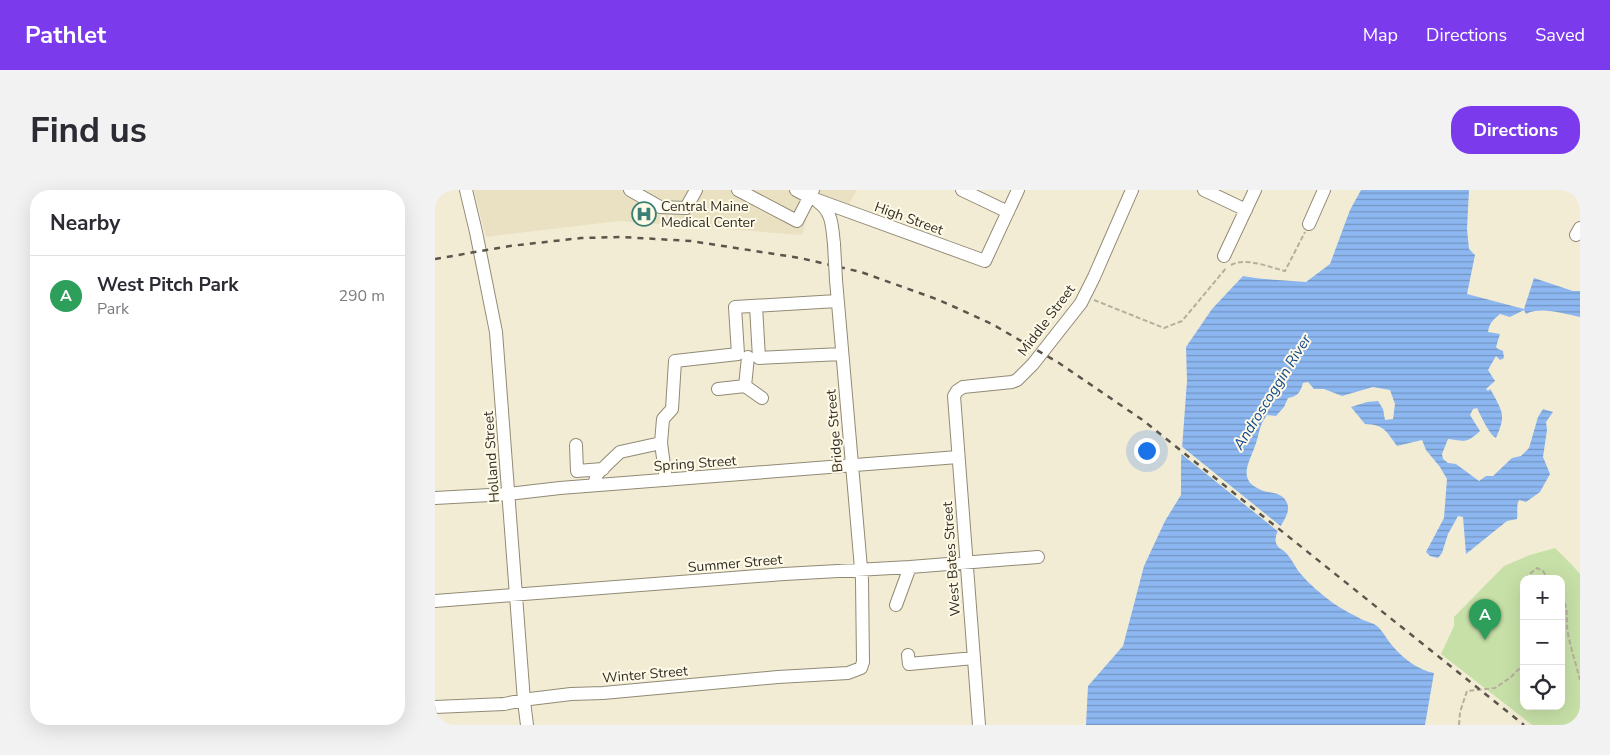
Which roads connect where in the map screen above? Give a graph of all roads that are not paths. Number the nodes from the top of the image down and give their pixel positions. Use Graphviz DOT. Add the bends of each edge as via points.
graph roads {
  1 [pos="466,190"];
  2 [pos="630,190"];
  3 [pos="696,190"];
  4 [pos="738,190"];
  5 [pos="796,190"];
  6 [pos="962,190"];
  7 [pos="1018,190"];
  8 [pos="1132,190"];
  9 [pos="1204,190"];
  10 [pos="1255,190"];
  11 [pos="1324,190"];
  12 [pos="811,194"];
  13 [pos="1246,210"];
  14 [pos="1009,212"];
  15 [pos="1309,224"];
  16 [pos="1224,256"];
  17 [pos="837,301"];
  18 [pos="755,306"];
  19 [pos="842,354"];
  20 [pos="748,356"];
  21 [pos="745,386"];
  22 [pos="718,389"];
  23 [pos="957,391"];
  24 [pos="762,398"];
  25 [pos="661,443"];
  26 [pos="576,445"];
  27 [pos="958,457"];
  28 [pos="852,465"];
  29 [pos="603,469"];
  30 [pos="666,480"];
  31 [pos="594,485"];
  32 [pos="508,494"];
  33 [pos="435,498"];
  34 [pos="1038,556"];
  35 [pos="967,562"];
  36 [pos="910,566"];
  37 [pos="861,569"];
  38 [pos="517,595"];
  39 [pos="435,601"];
  40 [pos="896,605"];
  41 [pos="908,655"];
  42 [pos="974,658"];
  43 [pos="857,670"];
  44 [pos="524,701"];
  45 [pos="435,707"];
  46 [pos="527,725"];
  47 [pos="979,725"];
  1 -- 32 [label="street, Holland Street" via="496,332"];
  2 -- 3 [label="street" via="660,207 686,208"];
  4 -- 12 [label="street" via="797,221"];
  5 -- 12 [label="street, High Street"];
  6 -- 14 [label="street"];
  7 -- 14 [label="street"];
  8 -- 23 [label="street, Middle Street" via="1085,296 1033,364 1017,380 963,387"];
  9 -- 13 [label="street"];
  10 -- 13 [label="street"];
  11 -- 15 [label="street"];
  12 -- 14 [label="street, High Street" via="985,261"];
  12 -- 17 [label="street, Bridge Street, bridge" via="827,210 831,221"];
  13 -- 16 [label="street"];
  17 -- 18 [label="street"];
  17 -- 19 [label="street, Bridge Street"];
  18 -- 20 [label="street"];
  18 -- 20 [label="street" via="735,307"];
  19 -- 20 [label="street"];
  19 -- 28 [label="street, Bridge Street"];
  20 -- 21 [label="street"];
  20 -- 25 [label="street" via="675,361 672,409 663,419"];
  21 -- 22 [label="street"];
  21 -- 24 [label="street"];
  23 -- 27 [label="street, West Bates Street" via="953,404"];
  25 -- 29 [label="street" via="620,452"];
  25 -- 30 [label="street"];
  26 -- 29 [label="street" via="577,471"];
  27 -- 28 [label="street, Spring Street"];
  27 -- 35 [label="street, West Bates Street"];
  28 -- 30 [label="street, Spring Street"];
  28 -- 37 [label="street, Bridge Street"];
  29 -- 31 [label="street" via="597,474"];
  30 -- 31 [label="street, Spring Street"];
  31 -- 32 [label="street, Spring Street"];
  32 -- 33 [label="street, Spring Street"];
  32 -- 38 [label="street, Holland Street"];
  34 -- 35 [label="street, Summer Street"];
  35 -- 36 [label="street, Summer Street"];
  35 -- 42 [label="street, West Bates Street"];
  36 -- 37 [label="street, Summer Street"];
  36 -- 40 [label="street"];
  37 -- 38 [label="street, Summer Street"];
  37 -- 43 [label="street, Bridge Street" via="863,662"];
  38 -- 39 [label="street, Summer Street"];
  38 -- 44 [label="street, Holland Street"];
  41 -- 42 [label="street" via="909,664"];
  42 -- 47 [label="street, West Bates Street"];
  43 -- 44 [label="street, Winter Street" via="848,674 760,678"];
  44 -- 45 [label="street, Winter Street"];
  44 -- 46 [label="street, Holland Street"];
}
